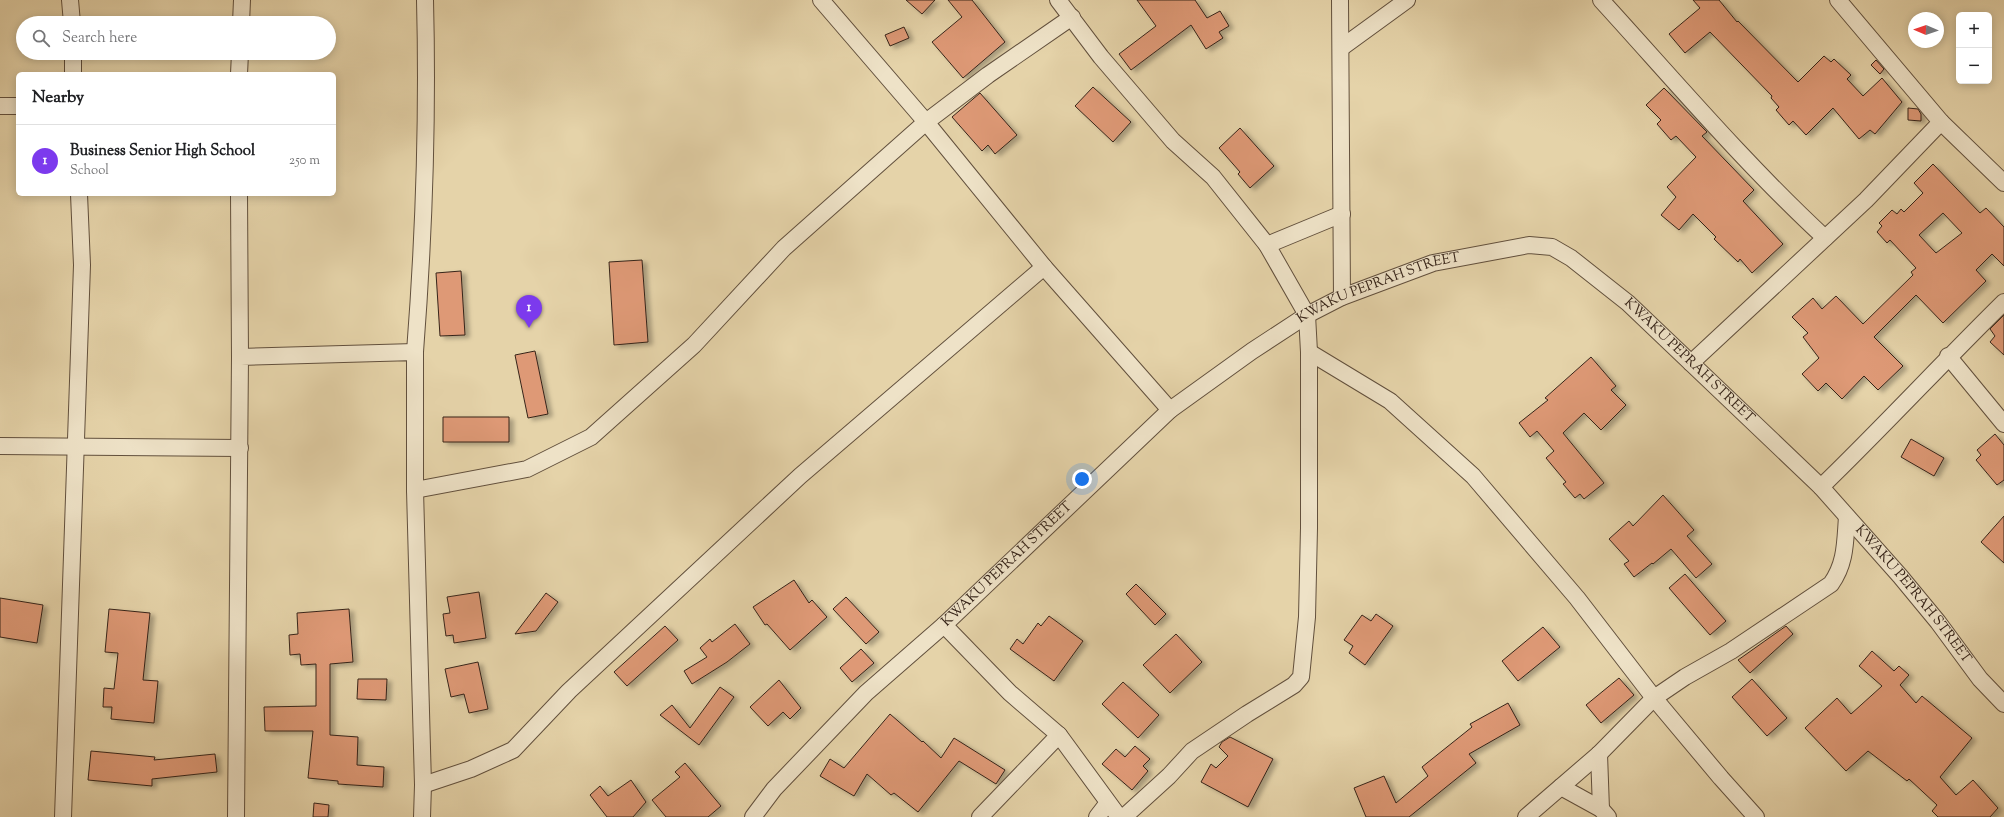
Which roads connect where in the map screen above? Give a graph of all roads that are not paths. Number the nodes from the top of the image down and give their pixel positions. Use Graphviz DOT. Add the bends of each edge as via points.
graph roads {
  1 [pos="70,0"];
  2 [pos="242,0"];
  3 [pos="425,0"];
  4 [pos="821,0"];
  5 [pos="1058,0"];
  6 [pos="1340,0"];
  7 [pos="1407,0"];
  8 [pos="1601,0"];
  9 [pos="1838,0"];
  10 [pos="71,16"];
  11 [pos="241,16"];
  12 [pos="1072,17"];
  13 [pos="1341,48"];
  14 [pos="73,60"];
  15 [pos="240,60"];
  16 [pos="74,72"];
  17 [pos="239,72"];
  18 [pos="0,106"];
  19 [pos="16,106"];
  20 [pos="926,122"];
  21 [pos="1941,122"];
  22 [pos="2004,183"];
  23 [pos="79,196"];
  24 [pos="238,196"];
  25 [pos="1342,214"];
  26 [pos="1825,238"];
  27 [pos="1267,245"];
  28 [pos="1044,267"];
  29 [pos="1342,297"];
  30 [pos="2004,302"];
  31 [pos="1307,315"];
  32 [pos="415,352"];
  33 [pos="1309,352"];
  34 [pos="1948,356"];
  35 [pos="240,357"];
  36 [pos="1691,363"];
  37 [pos="1170,410"];
  38 [pos="2004,424"];
  39 [pos="0,446"];
  40 [pos="74,447"];
  41 [pos="240,448"];
  42 [pos="1821,487"];
  43 [pos="415,490"];
  44 [pos="1847,517"];
  45 [pos="944,625"];
  46 [pos="1654,698"];
  47 [pos="2004,704"];
  48 [pos="1059,735"];
  49 [pos="1599,754"];
  50 [pos="423,785"];
  51 [pos="1560,787"];
  52 [pos="1108,804"];
  53 [pos="1605,813"];
  54 [pos="62,817"];
  55 [pos="236,817"];
  56 [pos="422,817"];
  57 [pos="753,817"];
  58 [pos="980,817"];
  59 [pos="1097,817"];
  60 [pos="1119,817"];
  61 [pos="1124,817"];
  62 [pos="1526,817"];
  63 [pos="1756,817"];
  1 -- 10 [label="street"];
  2 -- 11 [label="street"];
  3 -- 32 [label="street" via="423,254"];
  4 -- 20 [label="street"];
  5 -- 12 [label="street"];
  6 -- 13 [label="street"];
  7 -- 13 [label="street"];
  8 -- 26 [label="street" via="1746,159"];
  9 -- 21 [label="street"];
  12 -- 20 [label="street"];
  12 -- 27 [label="street" via="1100,57 1173,141 1213,177"];
  13 -- 25 [label="street"];
  14 -- 16 [label="street"];
  15 -- 17 [label="street"];
  18 -- 19 [label="street"];
  20 -- 28 [label="street"];
  20 -- 43 [label="street" via="784,248 694,345 591,437 527,469"];
  21 -- 22 [label="street"];
  21 -- 26 [label="street" via="1866,200"];
  23 -- 40 [label="street" via="82,265"];
  24 -- 35 [label="street"];
  25 -- 27 [label="street"];
  25 -- 29 [label="street"];
  26 -- 36 [label="street"];
  27 -- 31 [label="street"];
  28 -- 37 [label="street"];
  28 -- 50 [label="street" via="789,486 569,691 513,750 471,769"];
  29 -- 31 [label="street, KWAKU PEPRAH STREET"];
  29 -- 36 [label="street, KWAKU PEPRAH STREET" via="1433,264 1529,245 1552,246 1628,302"];
  30 -- 34 [label="street"];
  31 -- 33 [label="street"];
  31 -- 37 [label="street, KWAKU PEPRAH STREET"];
  32 -- 35 [label="street"];
  32 -- 43 [label="street"];
  33 -- 46 [label="street" via="1390,401 1473,476 1577,598"];
  33 -- 61 [label="street" via="1307,602 1301,677 1294,685 1192,751"];
  34 -- 38 [label="street"];
  34 -- 42 [label="street" via="1873,437"];
  35 -- 41 [label="street"];
  36 -- 42 [label="street, KWAKU PEPRAH STREET"];
  37 -- 45 [label="street, KWAKU PEPRAH STREET"];
  39 -- 40 [label="street"];
  40 -- 41 [label="street"];
  40 -- 54 [label="street"];
  41 -- 55 [label="street"];
  42 -- 44 [label="street, KWAKU PEPRAH STREET"];
  43 -- 50 [label="street"];
  44 -- 46 [label="street" via="1840,572 1831,584 1732,651"];
  44 -- 47 [label="street, KWAKU PEPRAH STREET" via="1938,622 1980,680"];
  45 -- 48 [label="street" via="1010,693"];
  45 -- 57 [label="street, KWAKU PEPRAH STREET" via="866,693 774,789"];
  46 -- 49 [label="street"];
  46 -- 63 [label="street"];
  48 -- 52 [label="street"];
  48 -- 58 [label="street"];
  49 -- 51 [label="street"];
  49 -- 53 [label="street"];
  50 -- 56 [label="street"];
  51 -- 53 [label="street"];
  51 -- 62 [label="street"];
  52 -- 59 [label="street"];
  52 -- 60 [label="street"];
}
